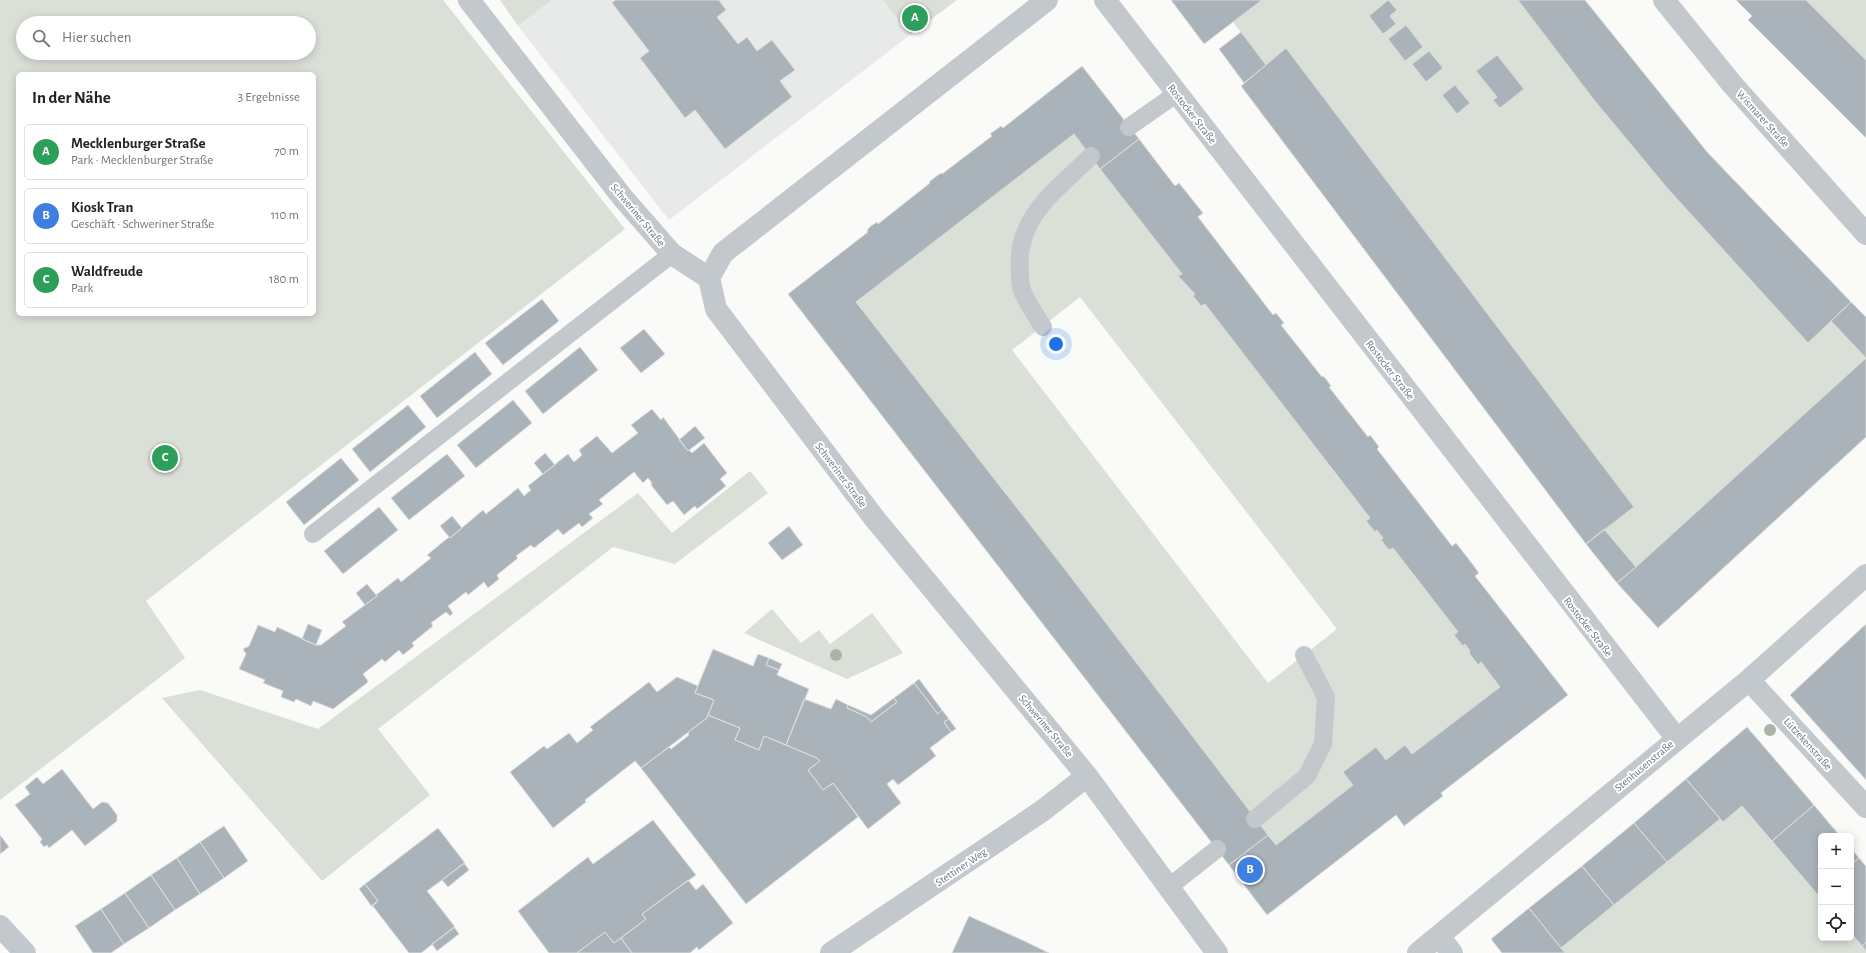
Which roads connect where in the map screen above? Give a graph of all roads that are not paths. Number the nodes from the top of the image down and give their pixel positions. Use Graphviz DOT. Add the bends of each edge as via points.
graph roads {
  1 [pos="469,0"];
  2 [pos="1047,0"];
  3 [pos="1105,0"];
  4 [pos="1664,0"];
  5 [pos="1176,94"];
  6 [pos="1129,127"];
  7 [pos="1091,156"];
  8 [pos="1866,234"];
  9 [pos="672,254"];
  10 [pos="709,278"];
  11 [pos="1043,327"];
  12 [pos="313,534"];
  13 [pos="1866,575"];
  14 [pos="1304,655"];
  15 [pos="1750,680"];
  16 [pos="1677,740"];
  17 [pos="1087,776"];
  18 [pos="1866,808"];
  19 [pos="1255,819"];
  20 [pos="1217,849"];
  21 [pos="1169,887"];
  22 [pos="0,926"];
  23 [pos="1439,936"];
  24 [pos="25,953"];
  25 [pos="831,953"];
  26 [pos="1217,953"];
  27 [pos="1418,953"];
  28 [pos="1452,953"];
  1 -- 9 [label="street, Schweriner Straße" via="623,198"];
  2 -- 10 [label="street" via="723,253"];
  3 -- 5 [label="street, Rostocker Straße"];
  4 -- 8 [label="street, Wismarer Straße" via="1732,84"];
  5 -- 6 [label="lane"];
  5 -- 16 [label="street, Rostocker Straße"];
  7 -- 11 [label="lane" via="1056,188 1032,217 1018,255 1021,287"];
  9 -- 10 [label="street, Schweriner Straße"];
  9 -- 12 [label="lane"];
  10 -- 17 [label="street, Schweriner Straße" via="716,309 875,519"];
  13 -- 15 [label="street, Stenhusenstraße"];
  14 -- 19 [label="lane" via="1326,697 1323,744 1307,776"];
  15 -- 16 [label="street, Stenhusenstraße"];
  15 -- 18 [label="street, Lützekenstraße"];
  16 -- 23 [label="street, Stenhusenstraße"];
  17 -- 21 [label="street, Schweriner Straße"];
  17 -- 25 [label="street, Stettiner Weg" via="1036,816"];
  20 -- 21 [label="lane"];
  21 -- 26 [label="street, Schweriner Straße"];
  22 -- 24 [label="street"];
  23 -- 27 [label="street, Stenhusenstraße"];
  23 -- 28 [label="street"];
}
